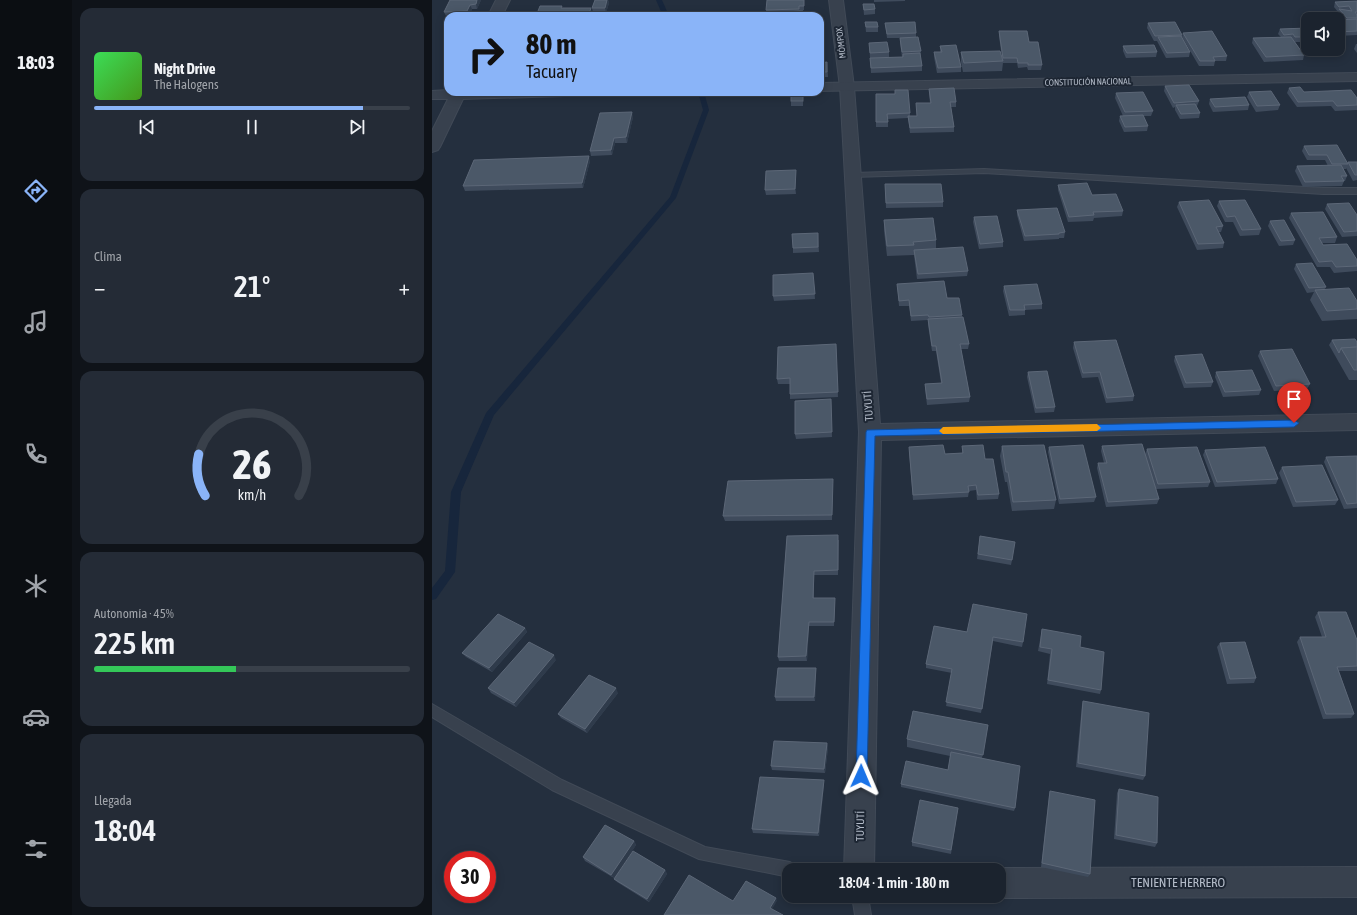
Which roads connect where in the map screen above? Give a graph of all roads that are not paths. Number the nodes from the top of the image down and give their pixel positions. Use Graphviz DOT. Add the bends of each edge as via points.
graph roads {
  1 [pos="503,0"];
  2 [pos="836,0"];
  3 [pos="498,12"];
  4 [pos="1357,77"];
  5 [pos="824,87"];
  6 [pos="847,87"];
  7 [pos="432,94"];
  8 [pos="444,94"];
  9 [pos="458,96"];
  10 [pos="432,147"];
  11 [pos="853,175"];
  12 [pos="1357,191"];
  13 [pos="1357,422"];
  14 [pos="870,432"];
  15 [pos="432,710"];
  16 [pos="859,863"];
  17 [pos="782,869"];
  18 [pos="1357,882"];
  19 [pos="1006,883"];
  20 [pos="861,903"];
  21 [pos="863,915"];
  1 -- 3 [label="street"];
  2 -- 6 [label="street, MÓMPOX"];
  4 -- 6 [label="street, CONSTITUCIÓN NACIONAL"];
  5 -- 6 [label="street, CONSTITUCIÓN NACIONAL"];
  6 -- 11 [label="street, TUYUTÍ"];
  7 -- 8 [label="street"];
  9 -- 10 [label="street"];
  11 -- 12 [label="lane" via="984,171"];
  11 -- 14 [label="street, TUYUTÍ"];
  13 -- 14 [label="street"];
  14 -- 16 [label="street, TUYUTÍ"];
  15 -- 17 [label="lane" via="557,785 704,854"];
  18 -- 19 [label="street, TENIENTE HERRERO"];
  20 -- 21 [label="lane"];
}
